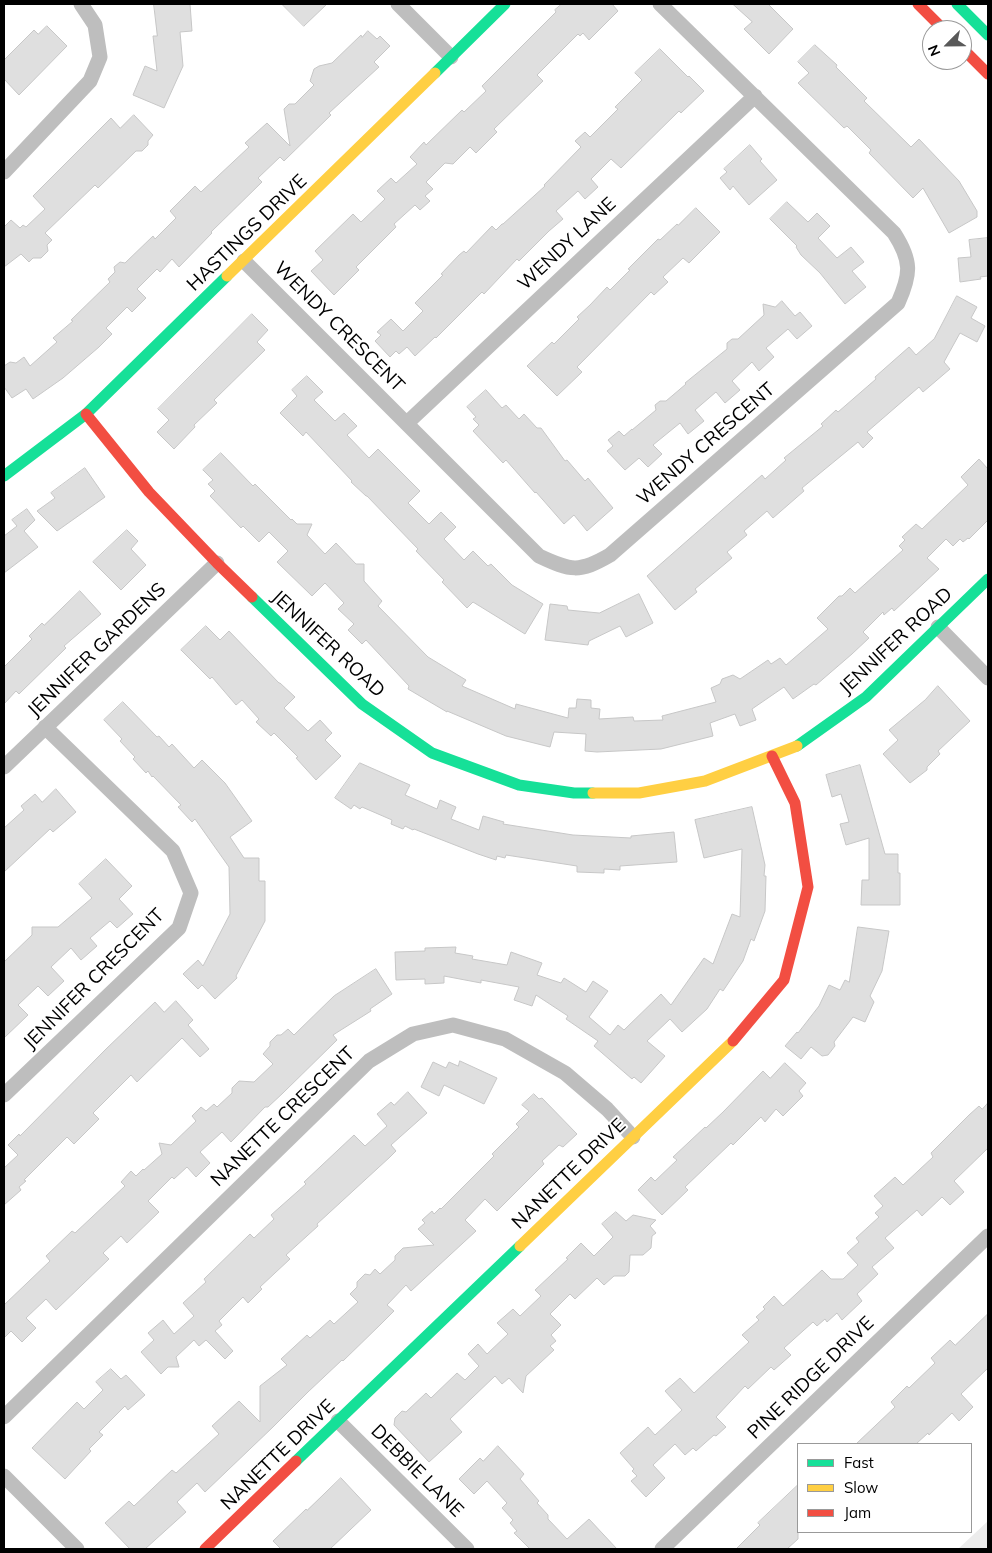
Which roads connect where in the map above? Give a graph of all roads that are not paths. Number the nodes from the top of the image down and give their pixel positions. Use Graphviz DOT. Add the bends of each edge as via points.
graph roads {
  1 [pos="81,4"];
  2 [pos="398,4"];
  3 [pos="505,4"];
  4 [pos="660,4"];
  5 [pos="918,4"];
  6 [pos="956,4"];
  7 [pos="934,20"];
  8 [pos="988,35"];
  9 [pos="451,57"];
  10 [pos="972,58"];
  11 [pos="988,74"];
  12 [pos="754,96"];
  13 [pos="4,172"];
  14 [pos="244,260"];
  15 [pos="86,414"];
  16 [pos="407,422"];
  17 [pos="4,476"];
  18 [pos="217,563"];
  19 [pos="988,578"];
  20 [pos="938,627"];
  21 [pos="988,678"];
  22 [pos="45,727"];
  23 [pos="772,756"];
  24 [pos="4,767"];
  25 [pos="4,1095"];
  26 [pos="633,1137"];
  27 [pos="988,1236"];
  28 [pos="4,1417"];
  29 [pos="338,1421"];
  30 [pos="4,1476"];
  31 [pos="77,1549"];
  32 [pos="205,1549"];
  33 [pos="467,1549"];
  34 [pos="662,1549"];
  1 -- 13 [label="street" via="95,25 100,57 90,81"];
  2 -- 9 [label="street"];
  3 -- 9 [label="street, HASTINGS DRIVE"];
  4 -- 12 [label="street, WENDY CRESCENT"];
  5 -- 7 [label="street"];
  6 -- 8 [label="street"];
  9 -- 14 [label="street, HASTINGS DRIVE"];
  10 -- 11 [label="street"];
  12 -- 16 [label="street, WENDY LANE"];
  12 -- 16 [label="street, WENDY CRESCENT" via="894,233 903,246 908,266 907,282 898,303 610,555 583,568 560,566 539,556"];
  14 -- 15 [label="street, HASTINGS DRIVE"];
  14 -- 16 [label="street, WENDY CRESCENT"];
  15 -- 17 [label="street, HASTINGS DRIVE"];
  15 -- 18 [label="street, JENNIFER ROAD" via="148,492"];
  18 -- 22 [label="street, JENNIFER GARDENS"];
  18 -- 23 [label="street, JENNIFER ROAD" via="362,704 432,753 519,785 574,793 639,793 705,781"];
  19 -- 20 [label="street, JENNIFER ROAD"];
  20 -- 21 [label="street"];
  20 -- 23 [label="street, JENNIFER ROAD" via="866,697 794,748"];
  22 -- 24 [label="street, JENNIFER GARDENS"];
  22 -- 25 [label="street, JENNIFER CRESCENT" via="173,851 191,893 180,928"];
  23 -- 26 [label="street, NANETTE DRIVE" via="795,803 808,887 784,980 736,1038"];
  26 -- 28 [label="street, NANETTE CRESCENT" via="607,1109 565,1073 505,1039 453,1025 413,1034 369,1061"];
  26 -- 29 [label="street, NANETTE DRIVE"];
  27 -- 34 [label="street, PINE RIDGE DRIVE"];
  29 -- 32 [label="street, NANETTE DRIVE"];
  29 -- 33 [label="street, DEBBIE LANE"];
  30 -- 31 [label="street"];
}
